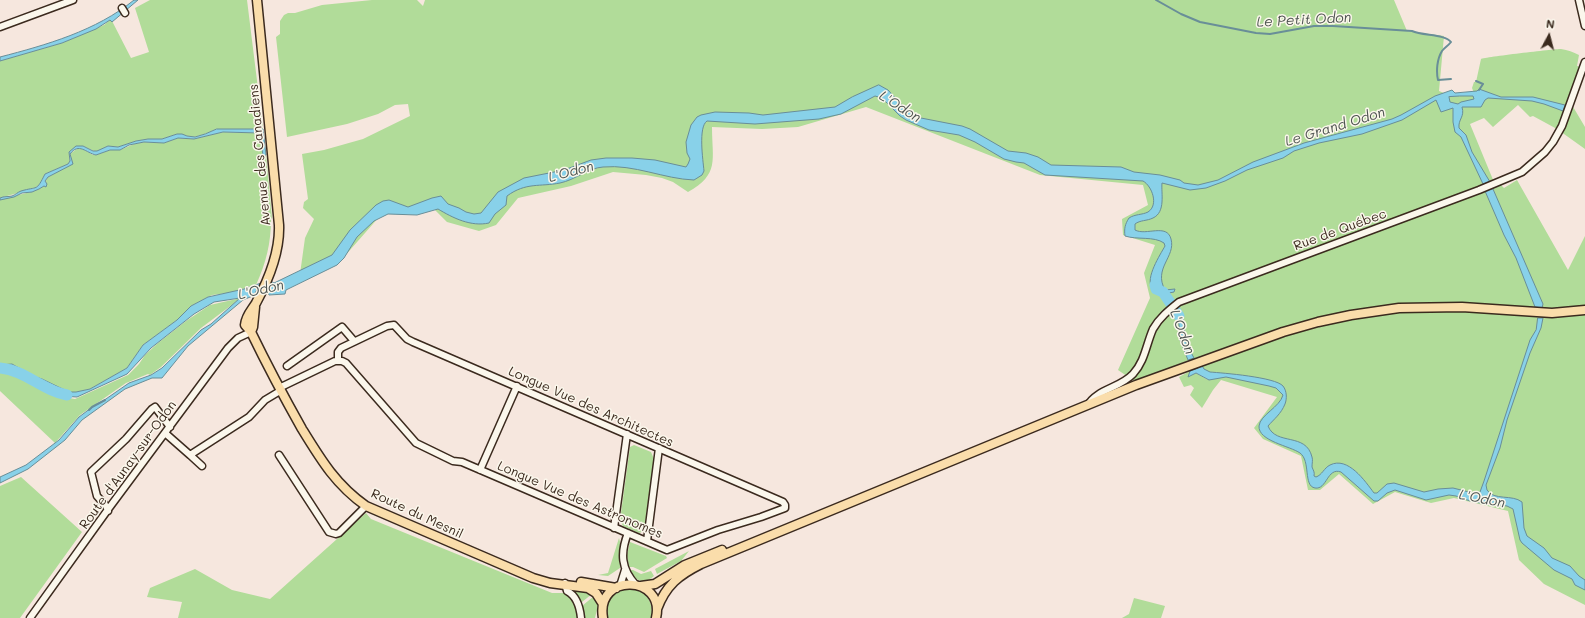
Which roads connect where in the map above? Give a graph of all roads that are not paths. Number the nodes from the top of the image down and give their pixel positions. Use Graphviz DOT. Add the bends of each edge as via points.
graph roads {
  1 [pos="72,0"];
  2 [pos="257,0"];
  3 [pos="1579,0"];
  4 [pos="1585,26"];
  5 [pos="0,27"];
  6 [pos="1585,62"];
  7 [pos="255,305"];
  8 [pos="1585,310"];
  9 [pos="250,332"];
  10 [pos="354,341"];
  11 [pos="338,360"];
  12 [pos="287,366"];
  13 [pos="517,386"];
  14 [pos="279,389"];
  15 [pos="1088,405"];
  16 [pos="170,427"];
  17 [pos="165,433"];
  18 [pos="627,434"];
  19 [pos="659,448"];
  20 [pos="190,455"];
  21 [pos="279,455"];
  22 [pos="202,466"];
  23 [pos="480,470"];
  24 [pos="785,505"];
  25 [pos="366,506"];
  26 [pos="108,511"];
  27 [pos="614,528"];
  28 [pos="628,533"];
  29 [pos="760,540"];
  30 [pos="647,542"];
  31 [pos="625,570"];
  32 [pos="565,583"];
  33 [pos="638,585"];
  34 [pos="618,586"];
  35 [pos="603,604"];
  36 [pos="657,615"];
  37 [pos="602,617"];
  38 [pos="30,618"];
  39 [pos="581,618"];
  1 -- 5 [label="street"];
  2 -- 7 [label="main road, Avenue des Canadiens" via="279,229 276,256"];
  3 -- 4 [label="street"];
  6 -- 15 [label="street, Rue de Québec" via="1566,115 1553,142 1537,161 1522,172 1179,302 1162,316 1137,369 1125,381 1092,398"];
  7 -- 9 [label="main road, Route du Mesnil" via="245,322"];
  8 -- 15 [label="main road" via="1552,313 1462,307 1400,308 1351,315 1263,338"];
  9 -- 14 [label="main road, Route du Mesnil"];
  9 -- 16 [label="street, Route d'Aunay-sur-Odon" via="238,338 228,348"];
  10 -- 11 [label="street" via="339,350"];
  10 -- 12 [label="street" via="342,328"];
  10 -- 13 [label="street, Longue Vue des Architectes" via="387,326 396,326 413,342"];
  11 -- 14 [label="street"];
  11 -- 23 [label="street, Longue Vue des Astronomes" via="346,363 416,443 453,461"];
  13 -- 18 [label="street, Longue Vue des Architectes"];
  13 -- 23 [label="street"];
  14 -- 20 [label="street" via="249,416"];
  14 -- 25 [label="main road, Route du Mesnil" via="327,470"];
  15 -- 29 [label="main road"];
  16 -- 17 [label="street, Route d'Aunay-sur-Odon"];
  16 -- 26 [label="street" via="155,407 91,472 97,496"];
  17 -- 20 [label="street"];
  17 -- 26 [label="street, Route d'Aunay-sur-Odon"];
  18 -- 19 [label="street, Longue Vue des Architectes"];
  18 -- 27 [label="street"];
  19 -- 24 [label="street, Longue Vue des Architectes"];
  19 -- 30 [label="street"];
  20 -- 22 [label="street"];
  21 -- 25 [label="street" via="329,532 340,533"];
  23 -- 27 [label="street, Longue Vue des Astronomes"];
  24 -- 30 [label="street, Longue Vue des Astronomes" via="782,510 718,530 667,550"];
  25 -- 32 [label="main road, Route du Mesnil" via="541,580"];
  26 -- 38 [label="street, Route d'Aunay-sur-Odon"];
  27 -- 28 [label="street, Longue Vue des Astronomes"];
  28 -- 30 [label="street, Longue Vue des Astronomes"];
  28 -- 31 [label="street" via="624,542"];
  29 -- 33 [label="main road, Route du Mesnil" via="700,558 655,584"];
  29 -- 36 [label="main road" via="690,570 665,591"];
  31 -- 33 [label="street"];
  31 -- 34 [label="street"];
  32 -- 34 [label="main road, Route du Mesnil"];
  32 -- 35 [label="main road, Route du Mesnil" via="588,588 596,593"];
  32 -- 39 [label="street" via="568,591 580,605"];
  33 -- 34 [label="main road, Route du Mesnil"];
  33 -- 36 [label="main road" via="652,595"];
  34 -- 35 [label="main road"];
  35 -- 37 [label="main road"];
}
